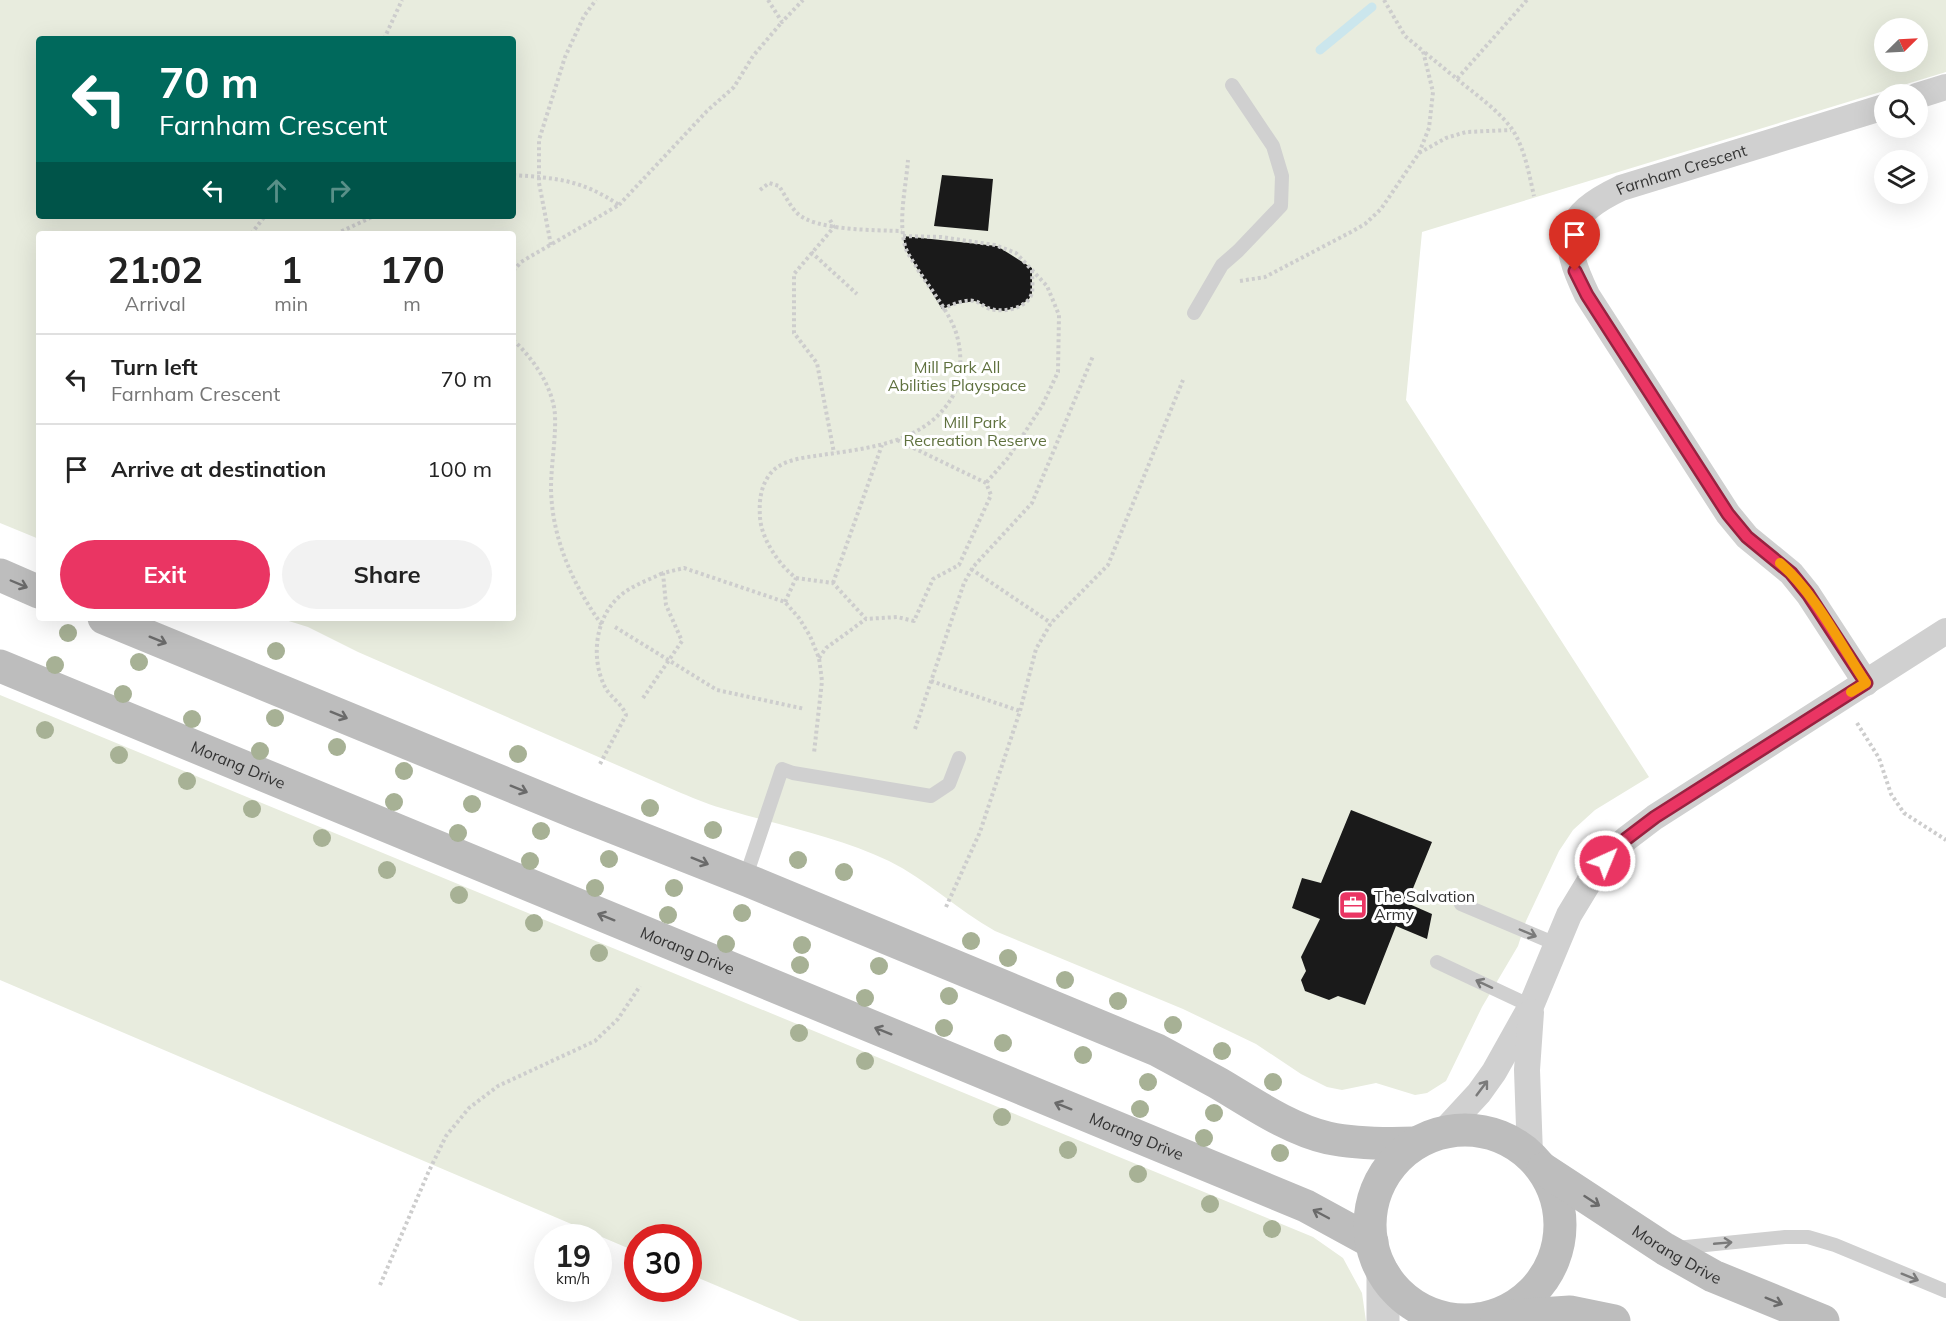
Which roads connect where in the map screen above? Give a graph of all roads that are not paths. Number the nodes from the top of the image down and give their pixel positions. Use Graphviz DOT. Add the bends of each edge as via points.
graph roads {
  1 [pos="1232,86"];
  2 [pos="1946,87"];
  3 [pos="1928,93"];
  4 [pos="1874,110"];
  5 [pos="1194,313"];
  6 [pos="0,576"];
  7 [pos="36,591"];
  8 [pos="111,621"];
  9 [pos="1946,631"];
  10 [pos="0,666"];
  11 [pos="1866,683"];
  12 [pos="959,758"];
  13 [pos="744,879"];
  14 [pos="1461,904"];
  15 [pos="1556,944"];
  16 [pos="1437,962"];
  17 [pos="1531,1006"];
  18 [pos="1429,1138"];
  19 [pos="1537,1162"];
  20 [pos="1372,1242"];
  21 [pos="1665,1249"];
  22 [pos="1383,1273"];
  23 [pos="1946,1291"];
  24 [pos="1481,1319"];
  25 [pos="1383,1321"];
  26 [pos="1614,1321"];
  27 [pos="1822,1321"];
  1 -- 5 [label="lane" via="1273,146 1282,176 1281,206 1222,265"];
  2 -- 3 [label="street"];
  4 -- 11 [label="street, Farnham Crescent" via="1621,188 1585,210 1570,234 1575,271 1587,295 1728,514 1747,537 1791,573"];
  6 -- 7 [label="main road, one-way"];
  8 -- 13 [label="main road, one-way"];
  9 -- 11 [label="street"];
  20 -- 10 [label="main road, Morang Drive, one-way" via="1306,1206"];
  11 -- 15 [label="street" via="1626,839 1589,882"];
  12 -- 13 [label="lane" via="949,784 931,796 782,769"];
  13 -- 18 [label="main road" via="1157,1050 1258,1108 1327,1138 1378,1144"];
  14 -- 15 [label="lane, one-way"];
  15 -- 17 [label="street"];
  17 -- 16 [label="lane, one-way"];
  18 -- 17 [label="street, one-way" via="1479,1093"];
  17 -- 19 [label="street" via="1527,1070"];
  18 -- 19 [label="main road" via="1473,1130 1504,1137"];
  18 -- 20 [label="main road" via="1393,1162 1378,1186 1371,1214"];
  19 -- 21 [label="main road, Morang Drive, one-way"];
  19 -- 24 [label="main road" via="1557,1197 1561,1227 1555,1257 1540,1284 1517,1305"];
  20 -- 22 [label="main road"];
  21 -- 23 [label="lane, one-way" via="1808,1237"];
  21 -- 27 [label="main road, Morang Drive, one-way" via="1713,1276"];
  22 -- 24 [label="main road" via="1401,1295 1424,1311 1450,1319"];
  22 -- 25 [label="street"];
  24 -- 26 [label="main road" via="1570,1312"];
}
